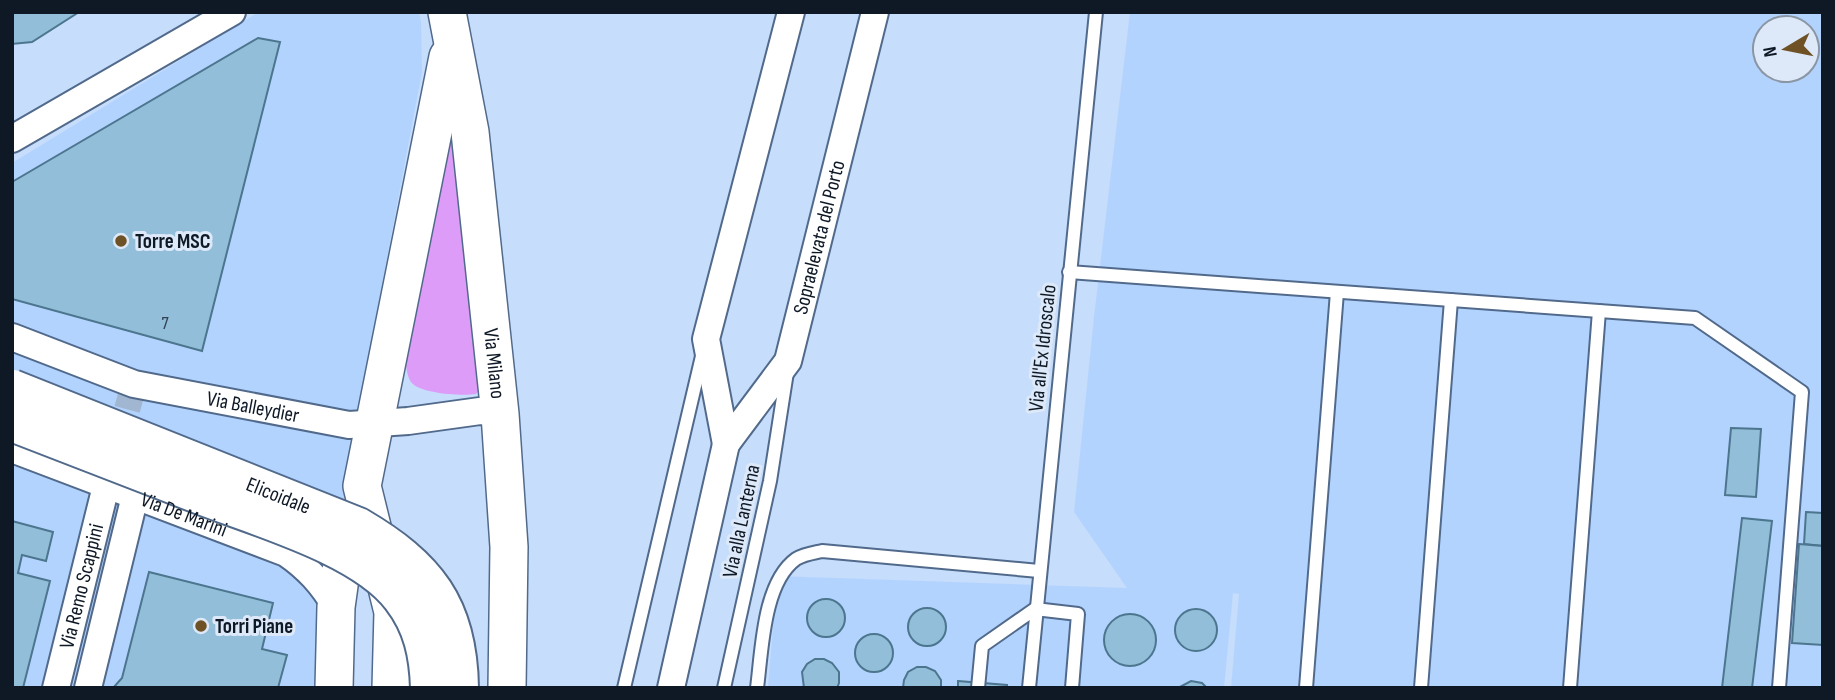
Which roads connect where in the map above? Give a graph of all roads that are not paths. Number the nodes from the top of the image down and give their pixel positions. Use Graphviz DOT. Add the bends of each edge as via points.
graph roads {
  1 [pos="791,12"];
  2 [pos="875,12"];
  3 [pos="1096,12"];
  4 [pos="218,16"];
  5 [pos="449,27"];
  6 [pos="12,139"];
  7 [pos="1069,272"];
  8 [pos="1337,292"];
  9 [pos="1451,300"];
  10 [pos="1599,311"];
  11 [pos="12,337"];
  12 [pos="706,339"];
  13 [pos="788,361"];
  14 [pos="12,389"];
  15 [pos="500,414"];
  16 [pos="12,422"];
  17 [pos="375,423"];
  18 [pos="726,444"];
  19 [pos="12,449"];
  20 [pos="106,486"];
  21 [pos="135,496"];
  22 [pos="342,564"];
  23 [pos="1039,571"];
  24 [pos="336,607"];
  25 [pos="1035,609"];
  26 [pos="56,688"];
  27 [pos="88,688"];
  28 [pos="334,688"];
  29 [pos="391,688"];
  30 [pos="430,688"];
  31 [pos="459,688"];
  32 [pos="507,688"];
  33 [pos="624,688"];
  34 [pos="671,688"];
  35 [pos="724,688"];
  36 [pos="757,688"];
  37 [pos="978,688"];
  38 [pos="1029,688"];
  39 [pos="1072,688"];
  40 [pos="1306,688"];
  41 [pos="1421,688"];
  42 [pos="1570,688"];
  43 [pos="1779,688"];
  1 -- 12 [label="street, Sopraelevata del Porto"];
  2 -- 13 [label="street, Sopraelevata del Porto"];
  3 -- 7 [label="lane, Via all'Ex Idroscalo"];
  4 -- 6 [label="street"];
  5 -- 15 [label="main road, Via Milano" via="470,132"];
  5 -- 17 [label="main road, Via Milano"];
  7 -- 8 [label="lane"];
  7 -- 23 [label="lane, Via all'Ex Idroscalo"];
  8 -- 9 [label="lane"];
  8 -- 40 [label="lane"];
  9 -- 10 [label="lane"];
  9 -- 41 [label="lane"];
  10 -- 42 [label="lane"];
  10 -- 43 [label="lane" via="1695,318 1802,392"];
  11 -- 17 [label="street, Via Balleydier" via="134,384 349,425"];
  12 -- 18 [label="street, Sopraelevata del Porto"];
  12 -- 33 [label="lane"];
  13 -- 18 [label="street, Sopraelevata del Porto"];
  13 -- 35 [label="lane, Via alla Lanterna" via="770,481"];
  14 -- 31 [label="highway, Elicoidale, bridge" via="346,523 384,543 424,577 440,600 459,662"];
  15 -- 17 [label="street, Via Balleydier" via="480,411"];
  15 -- 32 [label="main road, Via Milano" via="509,547"];
  16 -- 30 [label="highway, Elicoidale, bridge" via="314,539 368,566 402,598 420,627"];
  17 -- 29 [label="main road, Via Milano" via="362,485 393,612"];
  18 -- 34 [label="street, Sopraelevata del Porto"];
  19 -- 21 [label="street, Via De Marini"];
  20 -- 26 [label="street, Via Remo Scappini"];
  21 -- 24 [label="street, Via De Marini" via="286,553 323,585"];
  21 -- 27 [label="street, Via Remo Scappini"];
  22 -- 24 [label="main road"];
  23 -- 25 [label="lane, Via all'Ex Idroscalo"];
  23 -- 36 [label="lane" via="822,551 807,554 786,568 775,589 765,621"];
  24 -- 28 [label="main road"];
  25 -- 37 [label="lane" via="982,646"];
  25 -- 38 [label="lane, Via all'Ex Idroscalo"];
  25 -- 39 [label="lane" via="1078,614"];
}
